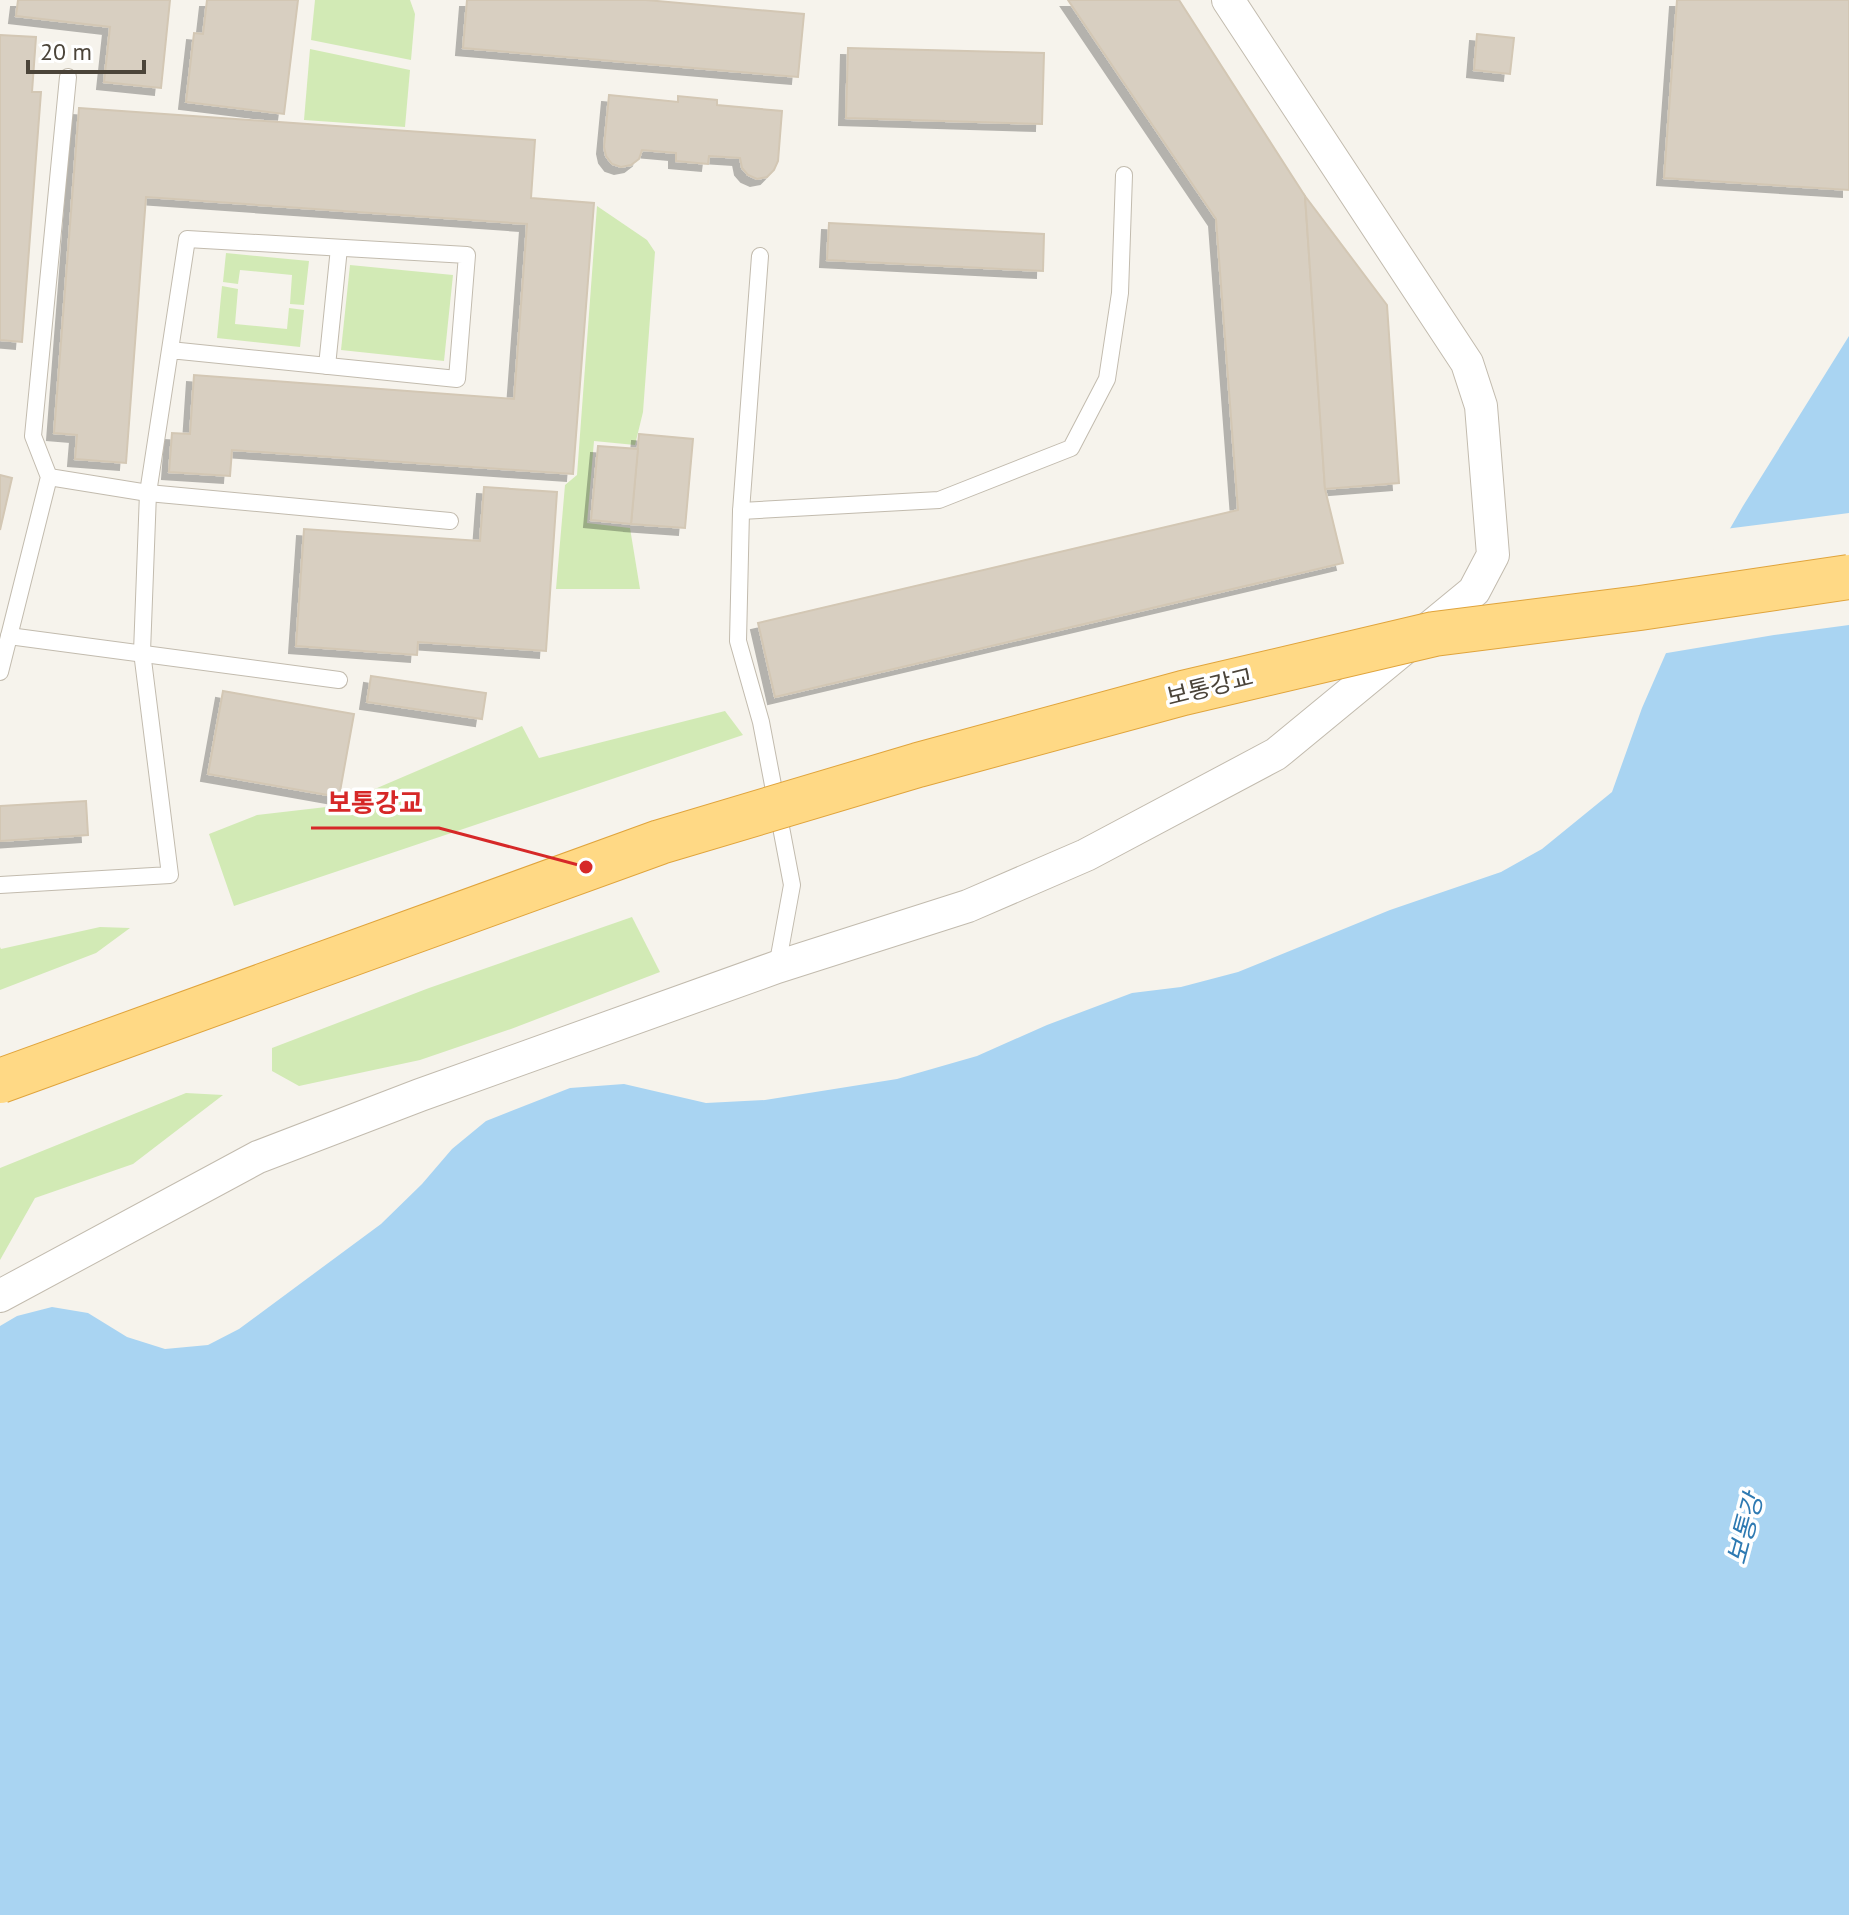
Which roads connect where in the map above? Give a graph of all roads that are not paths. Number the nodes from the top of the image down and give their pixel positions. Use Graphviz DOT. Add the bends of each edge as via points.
graph roads {
  1 [pos="1228,0"];
  2 [pos="68,77"];
  3 [pos="1124,175"];
  4 [pos="339,248"];
  5 [pos="760,256"];
  6 [pos="170,350"];
  7 [pos="327,366"];
  8 [pos="49,477"];
  9 [pos="148,493"];
  10 [pos="741,511"];
  11 [pos="450,521"];
  12 [pos="1849,577"];
  13 [pos="9,636"];
  14 [pos="142,652"];
  15 [pos="0,672"];
  16 [pos="339,680"];
  17 [pos="0,885"];
  18 [pos="777,967"];
  19 [pos="0,1081"];
  20 [pos="0,1296"];
  1 -- 18 [label="street" via="1467,363 1481,406 1493,555 1474,591 1276,754 1086,855 968,906"];
  2 -- 8 [label="lane" via="33,436"];
  3 -- 10 [label="lane" via="1120,293 1107,379 1071,448 939,500"];
  4 -- 6 [label="lane" via="187,239"];
  4 -- 7 [label="lane"];
  4 -- 7 [label="lane" via="467,255 457,379"];
  5 -- 10 [label="lane"];
  6 -- 7 [label="lane"];
  6 -- 9 [label="lane"];
  8 -- 9 [label="lane"];
  8 -- 13 [label="lane"];
  9 -- 11 [label="lane"];
  9 -- 14 [label="lane"];
  10 -- 18 [label="lane" via="738,641 761,722 792,885"];
  12 -- 19 [label="highway, 보통강교, bridge" via="1434,634 1183,693 918,765 660,842"];
  13 -- 14 [label="lane"];
  13 -- 15 [label="lane"];
  14 -- 16 [label="lane"];
  14 -- 17 [label="lane" via="170,875"];
  18 -- 20 [label="street" via="258,1157"];
}
